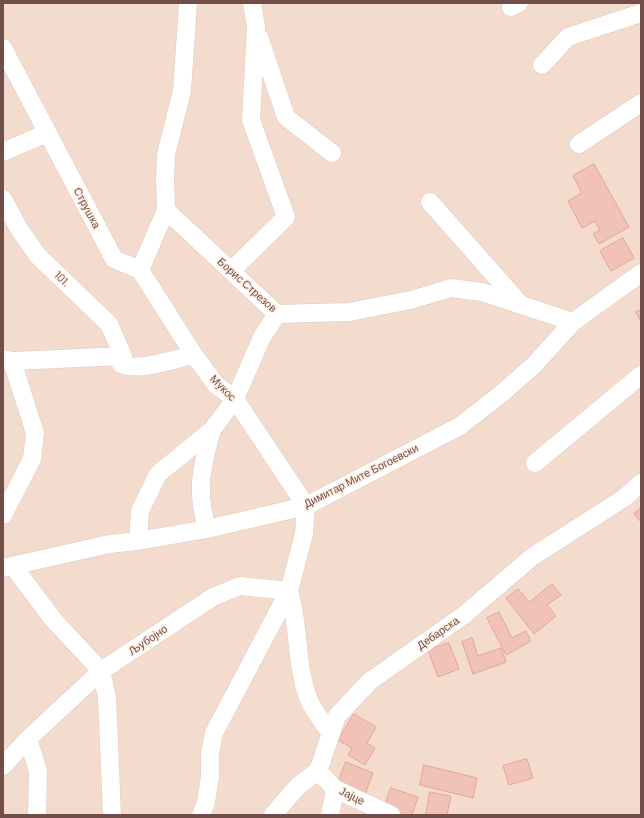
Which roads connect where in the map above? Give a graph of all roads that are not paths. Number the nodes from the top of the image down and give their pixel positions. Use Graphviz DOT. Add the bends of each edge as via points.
graph roads {
  1 [pos="188,3"];
  2 [pos="252,3"];
  3 [pos="641,13"];
  4 [pos="256,27"];
  5 [pos="3,48"];
  6 [pos="542,65"];
  7 [pos="641,103"];
  8 [pos="47,133"];
  9 [pos="579,144"];
  10 [pos="3,152"];
  11 [pos="332,153"];
  12 [pos="3,199"];
  13 [pos="430,202"];
  14 [pos="166,210"];
  15 [pos="140,270"];
  16 [pos="231,271"];
  17 [pos="641,273"];
  18 [pos="520,305"];
  19 [pos="277,314"];
  20 [pos="573,322"];
  21 [pos="194,355"];
  22 [pos="123,356"];
  23 [pos="8,360"];
  24 [pos="641,376"];
  25 [pos="235,399"];
  26 [pos="212,430"];
  27 [pos="535,463"];
  28 [pos="641,483"];
  29 [pos="306,506"];
  30 [pos="3,515"];
  31 [pos="207,529"];
  32 [pos="138,541"];
  33 [pos="8,567"];
  34 [pos="289,591"];
  35 [pos="101,671"];
  36 [pos="331,734"];
  37 [pos="28,740"];
  38 [pos="3,766"];
  39 [pos="318,771"];
  40 [pos="335,788"];
  41 [pos="37,815"];
  42 [pos="112,815"];
  43 [pos="201,815"];
  44 [pos="273,815"];
  45 [pos="330,815"];
  46 [pos="391,815"];
  1 -- 14 [label="street" via="182,91 166,154"];
  2 -- 4 [label="street"];
  3 -- 6 [label="street" via="568,37"];
  4 -- 11 [label="street" via="286,118"];
  4 -- 16 [label="street" via="251,120 286,217"];
  5 -- 8 [label="street, Струшка"];
  7 -- 9 [label="street"];
  8 -- 10 [label="street"];
  8 -- 15 [label="street, Струшка" via="114,259"];
  12 -- 22 [label="street, 101." via="19,229 38,256 109,324"];
  13 -- 18 [label="street"];
  14 -- 15 [label="street"];
  14 -- 16 [label="street, Борис Стрезов"];
  15 -- 21 [label="street, Мукос"];
  16 -- 19 [label="street, Борис Стрезов"];
  17 -- 20 [label="street, Димитар Мите Богоевски"];
  18 -- 19 [label="street, Борис Стрезов" via="482,292 450,288 411,300 349,312"];
  18 -- 20 [label="street, Борис Стрезов"];
  19 -- 25 [label="street" via="262,338"];
  20 -- 29 [label="street, Димитар Мите Богоевски" via="534,365 460,426"];
  21 -- 22 [label="street, 101." via="140,367 121,364"];
  21 -- 25 [label="street, Мукос" via="216,385"];
  22 -- 23 [label="street"];
  23 -- 30 [label="street" via="35,433 32,459"];
  24 -- 27 [label="street"];
  25 -- 26 [label="street"];
  25 -- 29 [label="street, Мукос"];
  26 -- 31 [label="street" via="202,464 200,492"];
  26 -- 32 [label="street" via="158,474 140,511"];
  28 -- 36 [label="street, Дебарска" via="624,498 532,557 464,615 370,681 337,716"];
  29 -- 31 [label="street, Димитар Мите Богоевски"];
  29 -- 34 [label="street" via="304,534"];
  31 -- 32 [label="street, Димитар Мите Богоевски"];
  32 -- 33 [label="street, Димитар Мите Богоевски" via="109,544"];
  33 -- 35 [label="street"];
  34 -- 35 [label="street, Љубојно" via="240,586 213,597"];
  34 -- 36 [label="street" via="295,611 302,680 310,701"];
  34 -- 43 [label="street" via="214,733 210,753 210,777"];
  35 -- 37 [label="street, Љубојно"];
  35 -- 42 [label="street" via="107,697"];
  36 -- 39 [label="street, Дебарска"];
  37 -- 38 [label="street, Љубојно"];
  37 -- 41 [label="street" via="38,770"];
  39 -- 40 [label="street, Јајце"];
  39 -- 44 [label="street" via="298,786"];
  40 -- 45 [label="street"];
  40 -- 46 [label="street, Јајце"];
}
